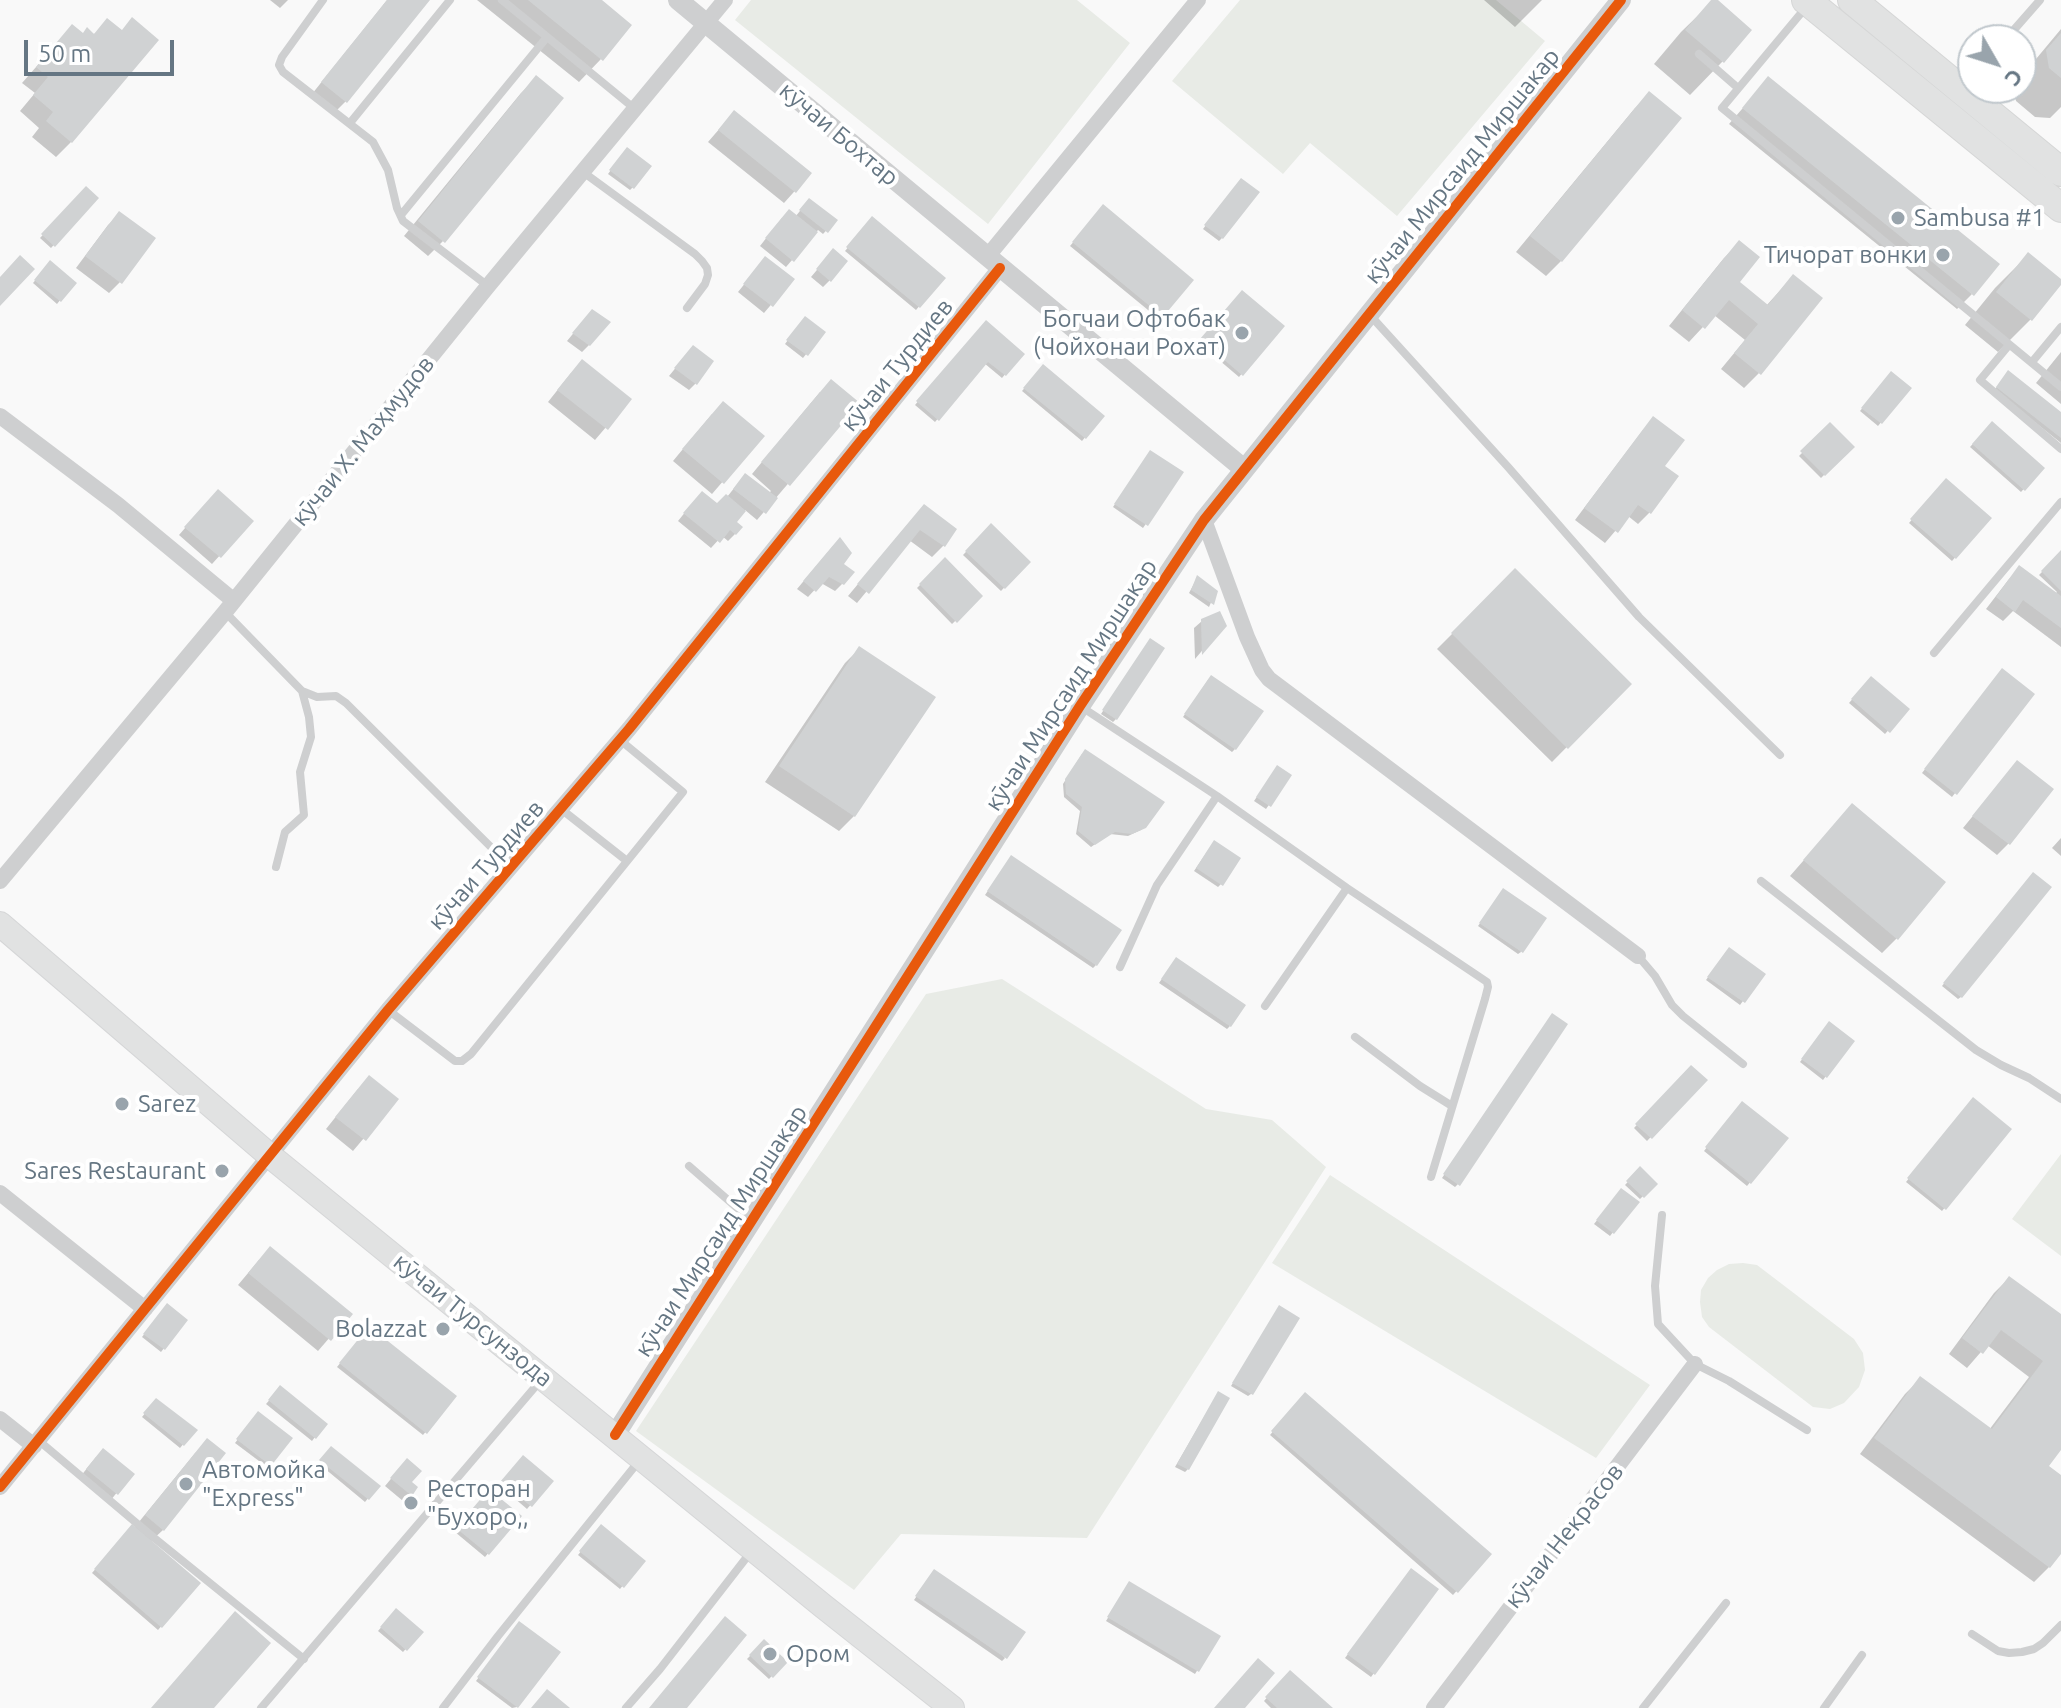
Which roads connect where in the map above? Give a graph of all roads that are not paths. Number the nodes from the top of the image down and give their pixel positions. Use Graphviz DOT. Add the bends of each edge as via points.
graph roads {
  1 [pos="323,0"];
  2 [pos="450,0"];
  3 [pos="502,0"];
  4 [pos="678,0"];
  5 [pos="725,0"];
  6 [pos="1198,0"];
  7 [pos="1621,0"];
  8 [pos="1852,0"];
  9 [pos="2040,0"];
  10 [pos="1808,1"];
  11 [pos="706,23"];
  12 [pos="2019,24"];
  13 [pos="547,37"];
  14 [pos="1699,54"];
  15 [pos="1738,88"];
  16 [pos="635,109"];
  17 [pos="350,123"];
  18 [pos="582,172"];
  19 [pos="2061,172"];
  20 [pos="2061,208"];
  21 [pos="401,215"];
  22 [pos="994,262"];
  23 [pos="488,286"];
  24 [pos="687,308"];
  25 [pos="1369,314"];
  26 [pos="2061,327"];
  27 [pos="2009,345"];
  28 [pos="2032,362"];
  29 [pos="2061,387"];
  30 [pos="0,416"];
  31 [pos="2061,449"];
  32 [pos="1244,469"];
  33 [pos="2061,502"];
  34 [pos="1204,520"];
  35 [pos="230,607"];
  36 [pos="1934,653"];
  37 [pos="302,691"];
  38 [pos="1080,706"];
  39 [pos="620,740"];
  40 [pos="1780,755"];
  41 [pos="1217,796"];
  42 [pos="561,809"];
  43 [pos="627,861"];
  44 [pos="276,867"];
  45 [pos="511,867"];
  46 [pos="0,881"];
  47 [pos="1761,881"];
  48 [pos="1347,888"];
  49 [pos="0,924"];
  50 [pos="1638,956"];
  51 [pos="1120,967"];
  52 [pos="1265,1006"];
  53 [pos="388,1010"];
  54 [pos="1355,1037"];
  55 [pos="1743,1064"];
  56 [pos="2061,1099"];
  57 [pos="1452,1106"];
  58 [pos="269,1155"];
  59 [pos="689,1166"];
  60 [pos="1431,1177"];
  61 [pos="0,1193"];
  62 [pos="1662,1215"];
  63 [pos="752,1220"];
  64 [pos="145,1309"];
  65 [pos="1695,1364"];
  66 [pos="544,1377"];
  67 [pos="0,1419"];
  68 [pos="1807,1430"];
  69 [pos="615,1435"];
  70 [pos="36,1443"];
  71 [pos="642,1457"];
  72 [pos="0,1487"];
  73 [pos="753,1549"];
  74 [pos="1726,1603"];
  75 [pos="2061,1625"];
  76 [pos="1972,1634"];
  77 [pos="1862,1655"];
  78 [pos="304,1659"];
  79 [pos="261,1708"];
  80 [pos="443,1708"];
  81 [pos="626,1708"];
  82 [pos="952,1708"];
  83 [pos="1434,1708"];
  84 [pos="1643,1708"];
  85 [pos="1824,1708"];
  1 -- 17 [label="lane" via="279,65"];
  2 -- 17 [label="lane"];
  3 -- 13 [label="lane"];
  4 -- 11 [label="street, кӯчаи Бохтар"];
  5 -- 11 [label="street, кӯчаи Х. Маҳмудов"];
  6 -- 22 [label="street, кӯчаи Турдиев"];
  7 -- 25 [label="street, кӯчаи Мирсаид Миршакар"];
  8 -- 19 [label="highway"];
  9 -- 12 [label="lane"];
  10 -- 15 [label="lane"];
  10 -- 20 [label="highway"];
  11 -- 16 [label="street, кӯчаи Х. Маҳмудов"];
  11 -- 22 [label="street, кӯчаи Бохтар"];
  13 -- 16 [label="lane"];
  13 -- 21 [label="lane"];
  14 -- 15 [label="lane"];
  15 -- 27 [label="lane" via="1722,108"];
  16 -- 18 [label="street, кӯчаи Х. Маҳмудов"];
  17 -- 21 [label="lane" via="373,142 385,161"];
  18 -- 23 [label="street, кӯчаи Х. Маҳмудов"];
  18 -- 24 [label="lane" via="702,261 708,275"];
  21 -- 23 [label="lane"];
  22 -- 32 [label="street, кӯчаи Бохтар"];
  22 -- 39 [label="street, кӯчаи Турдиев"];
  23 -- 35 [label="street, кӯчаи Х. Маҳмудов"];
  25 -- 32 [label="street, кӯчаи Мирсаид Миршакар"];
  25 -- 40 [label="lane" via="1639,617"];
  26 -- 28 [label="lane"];
  27 -- 28 [label="lane"];
  27 -- 31 [label="lane" via="1980,380"];
  28 -- 29 [label="lane"];
  30 -- 35 [label="street" via="118,505"];
  32 -- 34 [label="street, кӯчаи Мирсаид Миршакар"];
  33 -- 36 [label="lane"];
  34 -- 38 [label="street, кӯчаи Мирсаид Миршакар"];
  34 -- 50 [label="street" via="1247,637 1269,679"];
  35 -- 37 [label="lane"];
  35 -- 46 [label="street, кӯчаи Х. Маҳмудов"];
  37 -- 44 [label="lane" via="311,737 300,772 304,815 285,832"];
  37 -- 45 [label="lane" via="336,696 346,703"];
  38 -- 41 [label="lane"];
  38 -- 63 [label="street, кӯчаи Мирсаид Миршакар"];
  39 -- 42 [label="street, кӯчаи Турдиев"];
  39 -- 43 [label="lane" via="683,792"];
  41 -- 48 [label="lane"];
  41 -- 51 [label="lane" via="1157,885"];
  42 -- 43 [label="lane"];
  42 -- 45 [label="street, кӯчаи Турдиев"];
  43 -- 53 [label="lane" via="462,1061 449,1057"];
  45 -- 53 [label="street, кӯчаи Турдиев"];
  47 -- 56 [label="lane" via="1976,1050"];
  48 -- 52 [label="lane"];
  48 -- 57 [label="lane" via="1487,982"];
  49 -- 58 [label="main road, кӯчаи Турсунзода"];
  50 -- 55 [label="lane" via="1672,1005"];
  53 -- 58 [label="street, кӯчаи Турдиев"];
  54 -- 57 [label="lane"];
  57 -- 60 [label="lane"];
  58 -- 64 [label="street, кӯчаи Турдиев"];
  58 -- 66 [label="main road, кӯчаи Турсунзода"];
  59 -- 63 [label="lane"];
  61 -- 64 [label="street"];
  62 -- 65 [label="lane" via="1655,1286 1658,1324"];
  63 -- 69 [label="street, кӯчаи Мирсаид Миршакар"];
  64 -- 70 [label="street, кӯчаи Турдиев"];
  65 -- 68 [label="lane"];
  65 -- 83 [label="street, кӯчаи Некрасов"];
  66 -- 69 [label="main road, кӯчаи Турсунзода"];
  66 -- 78 [label="lane"];
  67 -- 70 [label="street"];
  69 -- 71 [label="main road, кӯчаи Турсунзода"];
  70 -- 72 [label="street, кӯчаи Турдиев"];
  70 -- 78 [label="lane"];
  71 -- 73 [label="main road, кӯчаи Турсунзода"];
  71 -- 80 [label="lane"];
  73 -- 81 [label="lane"];
  73 -- 82 [label="main road, кӯчаи Турсунзода"];
  74 -- 84 [label="lane"];
  75 -- 76 [label="lane" via="2043,1643 2022,1652 1998,1651"];
  77 -- 85 [label="lane"];
  78 -- 79 [label="lane"];
}
